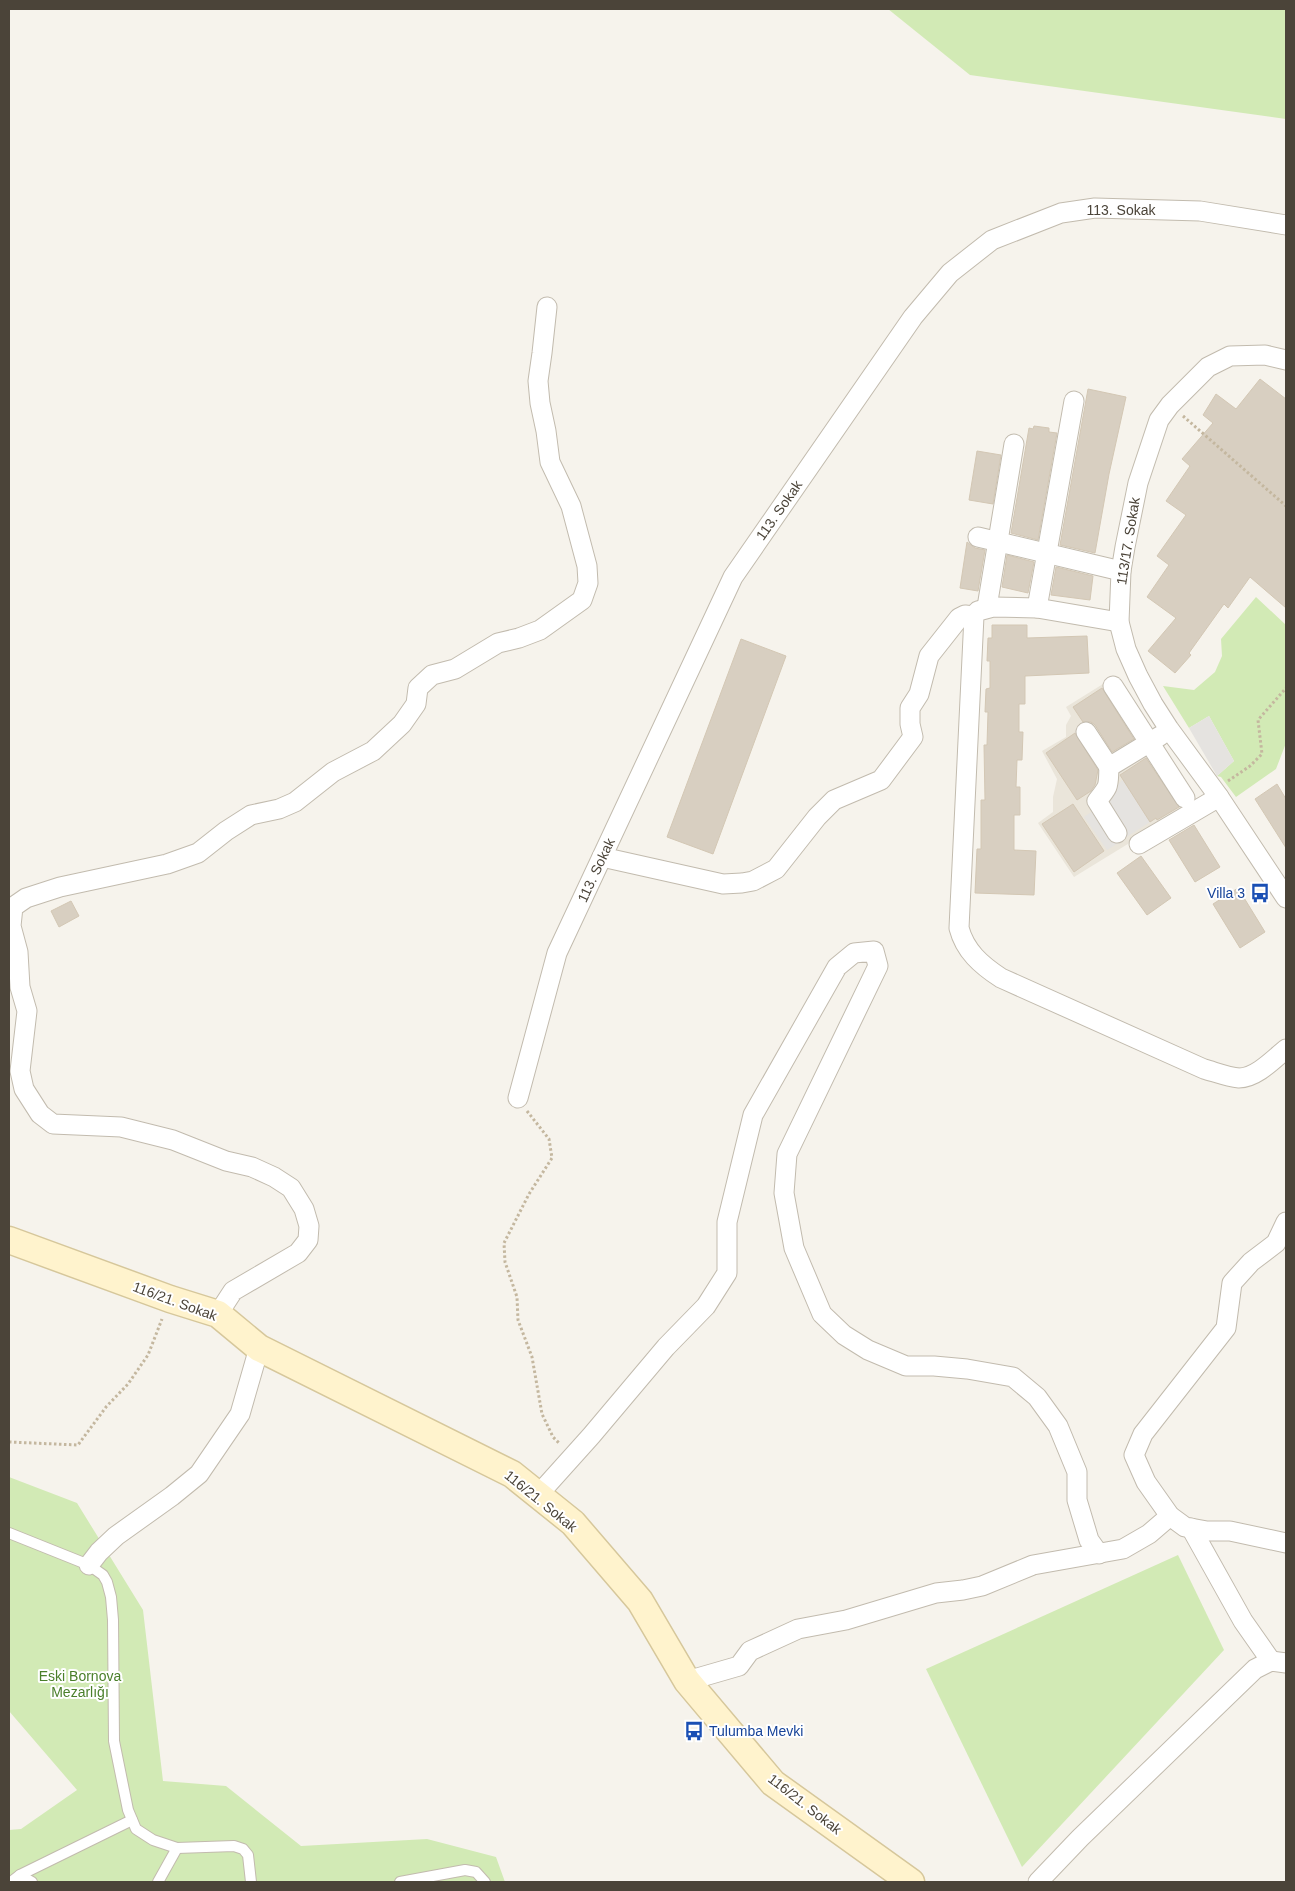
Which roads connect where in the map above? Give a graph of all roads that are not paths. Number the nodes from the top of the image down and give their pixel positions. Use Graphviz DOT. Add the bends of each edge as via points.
graph roads {
  1 [pos="1286,225"];
  2 [pos="546,307"];
  3 [pos="1286,360"];
  4 [pos="1074,401"];
  5 [pos="1014,444"];
  6 [pos="978,537"];
  7 [pos="997,542"];
  8 [pos="1046,554"];
  9 [pos="1121,571"];
  10 [pos="1037,608"];
  11 [pos="980,612"];
  12 [pos="1119,622"];
  13 [pos="1112,686"];
  14 [pos="1169,730"];
  15 [pos="1086,732"];
  16 [pos="1149,742"];
  17 [pos="1109,767"];
  18 [pos="1216,794"];
  19 [pos="1186,798"];
  20 [pos="1117,833"];
  21 [pos="1139,844"];
  22 [pos="602,857"];
  23 [pos="1286,898"];
  24 [pos="1286,1049"];
  25 [pos="518,1098"];
  26 [pos="1286,1222"];
  27 [pos="9,1240"];
  28 [pos="218,1314"];
  29 [pos="259,1348"];
  30 [pos="538,1495"];
  31 [pos="1170,1516"];
  32 [pos="1191,1528"];
  33 [pos="9,1533"];
  34 [pos="1286,1543"];
  35 [pos="1099,1554"];
  36 [pos="89,1565"];
  37 [pos="1279,1662"];
  38 [pos="687,1681"];
  39 [pos="132,1820"];
  40 [pos="177,1848"];
  41 [pos="20,1876"];
  42 [pos="11,1882"];
  43 [pos="32,1882"];
  44 [pos="158,1882"];
  45 [pos="251,1882"];
  46 [pos="400,1882"];
  47 [pos="484,1882"];
  48 [pos="912,1882"];
  49 [pos="1038,1882"];
  1 -- 22 [label="street, 113. Sokak" via="1200,211 1095,208 1061,213 992,240 950,273 913,317 732,577"];
  2 -- 28 [label="street" via="538,381 540,403 550,462 571,506 587,566 588,584 582,600 540,630 498,643 455,669 432,674 418,688 416,704 402,724 373,751 333,772 294,802 280,809 252,815 198,853 167,864 60,887 26,898 13,907 11,926 27,1011 20,1071 24,1089 40,1114 54,1124 121,1127 173,1140 252,1167 290,1188 304,1209 309,1226 308,1240 298,1253 233,1291"];
  3 -- 9 [label="street, 113/17. Sokak" via="1265,355 1230,356 1208,367 1170,405 1159,420 1138,483"];
  4 -- 8 [label="street"];
  5 -- 7 [label="street"];
  6 -- 7 [label="street"];
  7 -- 8 [label="street"];
  7 -- 11 [label="street"];
  8 -- 9 [label="street"];
  8 -- 10 [label="street"];
  9 -- 12 [label="street, 113/17. Sokak"];
  10 -- 11 [label="street"];
  10 -- 12 [label="street"];
  11 -- 22 [label="street" via="958,618 929,656 919,694 910,708 913,737 880,780 834,800 776,869 753,881 722,884"];
  11 -- 24 [label="street" via="959,928 962,941 975,959 1001,978 1204,1070 1239,1078 1249,1076"];
  12 -- 14 [label="street, 113/17. Sokak" via="1138,676"];
  13 -- 16 [label="street"];
  14 -- 16 [label="street"];
  14 -- 18 [label="street, 113/17. Sokak"];
  15 -- 17 [label="street"];
  16 -- 17 [label="street"];
  16 -- 19 [label="street"];
  17 -- 20 [label="street" via="1109,787 1097,801"];
  18 -- 21 [label="street"];
  18 -- 23 [label="street, 113/17. Sokak"];
  22 -- 25 [label="street, 113. Sokak" via="557,953"];
  26 -- 31 [label="street" via="1276,1243 1251,1262 1232,1283 1226,1328 1143,1434 1134,1454 1146,1482"];
  27 -- 28 [label="street, 116/21. Sokak"];
  28 -- 29 [label="street, 116/21. Sokak"];
  29 -- 30 [label="street, 116/21. Sokak" via="512,1474"];
  29 -- 36 [label="street" via="240,1414 199,1474 116,1536"];
  30 -- 35 [label="street" via="666,1347 706,1306 727,1273 727,1222 753,1115 837,967 854,953 874,952 878,966 787,1154 784,1192 794,1248 822,1314 844,1335 868,1350 906,1366 967,1369 1013,1378 1036,1398 1058,1426 1077,1472 1077,1500 1089,1540"];
  30 -- 38 [label="street, 116/21. Sokak" via="573,1524 640,1601"];
  31 -- 32 [label="street"];
  31 -- 35 [label="street" via="1149,1534 1123,1549"];
  32 -- 34 [label="street" via="1230,1531"];
  32 -- 37 [label="street" via="1243,1621"];
  33 -- 36 [label="lane"];
  35 -- 38 [label="street" via="1032,1565 982,1586 936,1593 846,1620 798,1629 750,1651 738,1666"];
  36 -- 39 [label="lane" via="103,1575 112,1597 114,1741"];
  37 -- 49 [label="street" via="1254,1669"];
  38 -- 48 [label="street, 116/21. Sokak" via="773,1783"];
  39 -- 40 [label="lane" via="136,1829 153,1840"];
  39 -- 41 [label="lane"];
  40 -- 44 [label="lane"];
  40 -- 45 [label="lane" via="234,1846 243,1849 248,1855"];
  41 -- 42 [label="lane"];
  41 -- 43 [label="lane"];
  46 -- 47 [label="lane" via="465,1870 476,1872"];
}
